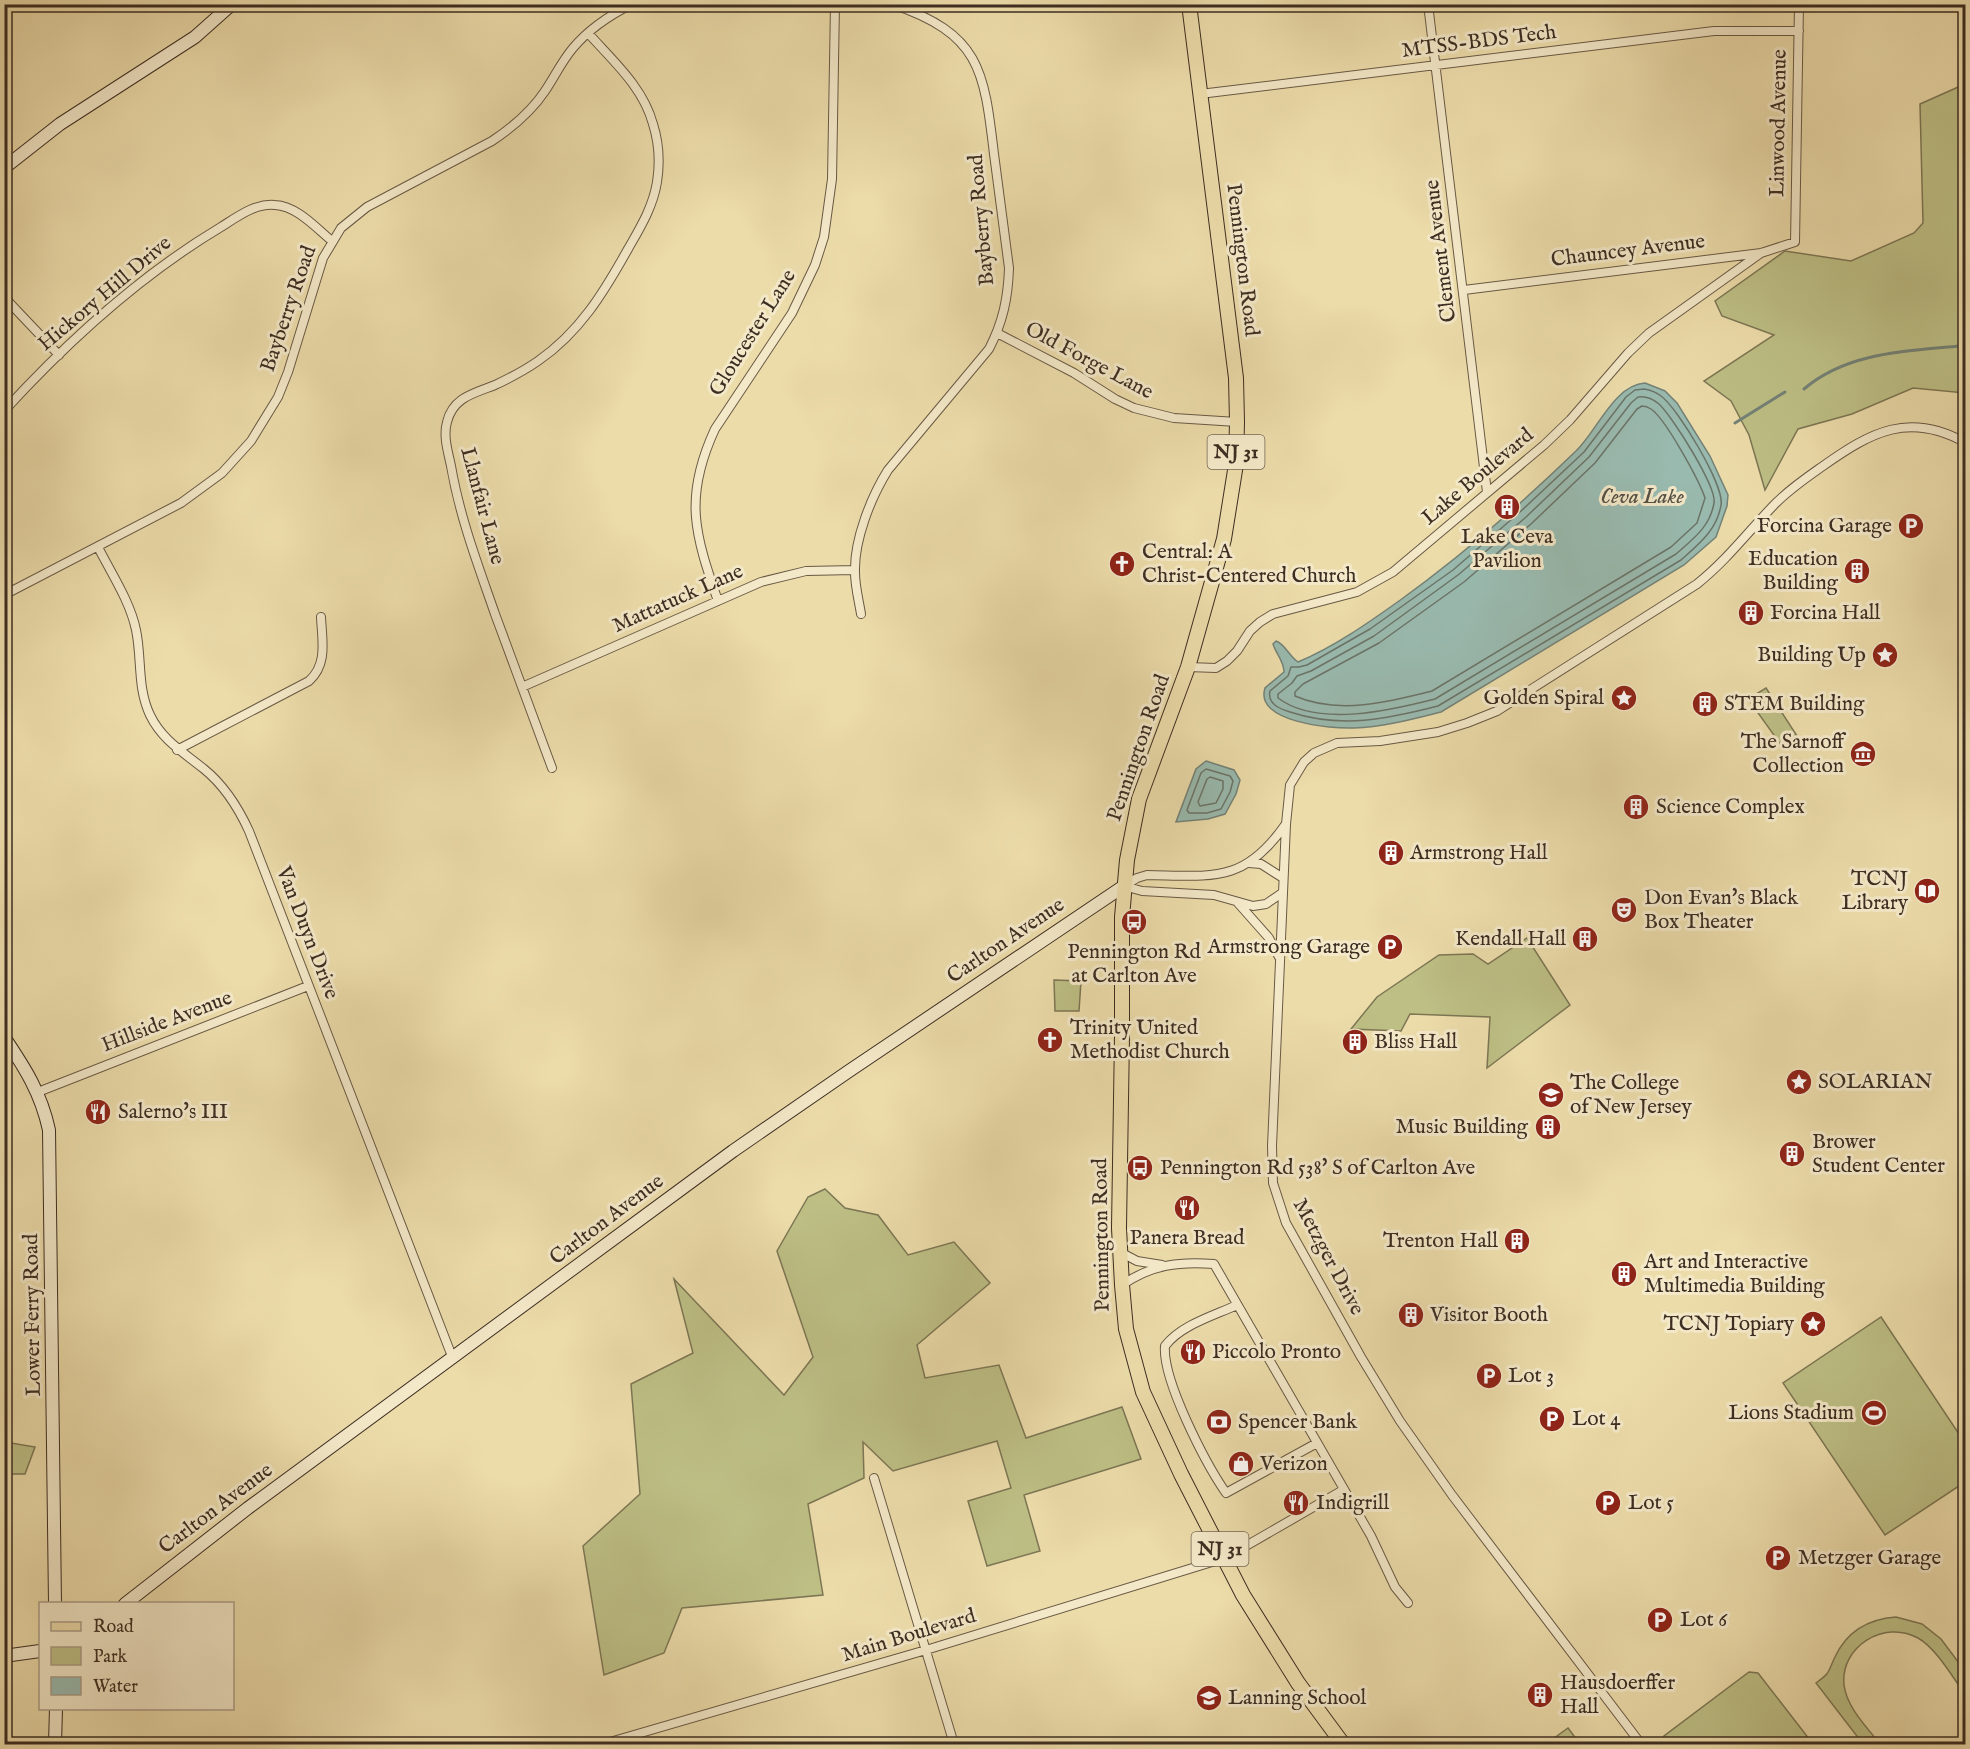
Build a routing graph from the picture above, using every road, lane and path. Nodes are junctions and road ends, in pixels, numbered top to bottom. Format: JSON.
{"nodes":[{"id":1,"x":232,"y":4,"type":"edge"},
{"id":2,"x":633,"y":4,"type":"edge"},
{"id":3,"x":835,"y":4,"type":"edge"},
{"id":4,"x":892,"y":4,"type":"edge"},
{"id":5,"x":1189,"y":4,"type":"edge"},
{"id":6,"x":1428,"y":4,"type":"edge"},
{"id":7,"x":1799,"y":4,"type":"edge"},
{"id":8,"x":1799,"y":31,"type":"junction"},
{"id":9,"x":588,"y":33,"type":"junction"},
{"id":10,"x":1436,"y":65,"type":"junction"},
{"id":11,"x":1200,"y":94,"type":"junction"},
{"id":12,"x":4,"y":168,"type":"edge"},
{"id":13,"x":332,"y":241,"type":"junction"},
{"id":14,"x":1795,"y":242,"type":"joint"},
{"id":15,"x":1761,"y":253,"type":"junction"},
{"id":16,"x":1464,"y":290,"type":"junction"},
{"id":17,"x":4,"y":297,"type":"edge"},
{"id":18,"x":997,"y":333,"type":"junction"},
{"id":19,"x":59,"y":355,"type":"junction"},
{"id":20,"x":4,"y":411,"type":"edge"},
{"id":21,"x":1237,"y":422,"type":"junction"},
{"id":22,"x":1965,"y":443,"type":"edge"},
{"id":23,"x":1487,"y":492,"type":"junction"},
{"id":24,"x":98,"y":547,"type":"junction"},
{"id":25,"x":855,"y":570,"type":"junction"},
{"id":26,"x":4,"y":595,"type":"edge"},
{"id":27,"x":718,"y":601,"type":"junction"},
{"id":28,"x":861,"y":614,"type":"dead end"},
{"id":29,"x":321,"y":617,"type":"dead end"},
{"id":30,"x":1188,"y":668,"type":"junction"},
{"id":31,"x":522,"y":687,"type":"junction"},
{"id":32,"x":177,"y":750,"type":"junction"},
{"id":33,"x":552,"y":768,"type":"dead end"},
{"id":34,"x":1286,"y":824,"type":"junction"},
{"id":35,"x":1248,"y":863,"type":"junction"},
{"id":36,"x":1283,"y":878,"type":"junction"},
{"id":37,"x":1124,"y":886,"type":"junction"},
{"id":38,"x":1282,"y":893,"type":"junction"},
{"id":39,"x":1238,"y":903,"type":"junction"},
{"id":40,"x":1280,"y":958,"type":"junction"},
{"id":41,"x":308,"y":986,"type":"junction"},
{"id":42,"x":4,"y":1037,"type":"edge"},
{"id":43,"x":38,"y":1092,"type":"junction"},
{"id":44,"x":1120,"y":1252,"type":"junction"},
{"id":45,"x":1165,"y":1265,"type":"junction"},
{"id":46,"x":1122,"y":1285,"type":"junction"},
{"id":47,"x":1237,"y":1305,"type":"junction"},
{"id":48,"x":453,"y":1359,"type":"junction"},
{"id":49,"x":1317,"y":1443,"type":"junction"},
{"id":50,"x":874,"y":1478,"type":"dead end"},
{"id":51,"x":1343,"y":1490,"type":"junction"},
{"id":52,"x":1225,"y":1558,"type":"junction"},
{"id":53,"x":56,"y":1602,"type":"edge"},
{"id":54,"x":128,"y":1602,"type":"edge"},
{"id":55,"x":1408,"y":1603,"type":"dead end"},
{"id":56,"x":926,"y":1650,"type":"junction"},
{"id":57,"x":39,"y":1651,"type":"edge"},
{"id":58,"x":4,"y":1656,"type":"edge"},
{"id":59,"x":56,"y":1710,"type":"edge"},
{"id":60,"x":56,"y":1744,"type":"edge"},
{"id":61,"x":603,"y":1744,"type":"edge"},
{"id":62,"x":954,"y":1744,"type":"edge"},
{"id":63,"x":1343,"y":1744,"type":"edge"},
{"id":64,"x":1641,"y":1744,"type":"edge"}],
"edges":[{"from":1,"to":12,"type":"street"},
{"from":2,"to":9,"type":"street","name":"Bayberry Road"},
{"from":3,"to":27,"type":"street","name":"Gloucester Lane"},
{"from":4,"to":18,"type":"street","name":"Bayberry Road"},
{"from":5,"to":11,"type":"main road","name":"Pennington Road","number":"NJ 31"},
{"from":6,"to":10,"type":"street","name":"Clement Avenue"},
{"from":7,"to":8,"type":"street","name":"Linwood Avenue"},
{"from":8,"to":10,"type":"street","name":"MTSS-BDS Tech"},
{"from":8,"to":14,"type":"street","name":"Linwood Avenue"},
{"from":9,"to":13,"type":"street","name":"Bayberry Road"},
{"from":9,"to":31,"type":"street","name":"Llanfair Lane"},
{"from":10,"to":11,"type":"street","name":"MTSS-BDS Tech"},
{"from":10,"to":16,"type":"street","name":"Clement Avenue"},
{"from":11,"to":21,"type":"main road","name":"Pennington Road","number":"NJ 31"},
{"from":13,"to":19,"type":"street","name":"Hickory Hill Drive"},
{"from":13,"to":24,"type":"street","name":"Bayberry Road"},
{"from":14,"to":15,"type":"street","name":"Chauncey Avenue"},
{"from":15,"to":16,"type":"street","name":"Chauncey Avenue"},
{"from":15,"to":23,"type":"street","name":"Lake Boulevard"},
{"from":16,"to":23,"type":"street","name":"Clement Avenue"},
{"from":17,"to":19,"type":"street"},
{"from":18,"to":21,"type":"street","name":"Old Forge Lane"},
{"from":18,"to":25,"type":"street","name":"Bayberry Road"},
{"from":19,"to":20,"type":"street","name":"Hickory Hill Drive"},
{"from":21,"to":30,"type":"main road","name":"Pennington Road","number":"NJ 31"},
{"from":22,"to":34,"type":"street","name":"Metzger Drive"},
{"from":23,"to":30,"type":"street","name":"Lake Boulevard"},
{"from":24,"to":26,"type":"street","name":"Bayberry Road"},
{"from":24,"to":32,"type":"street","name":"Van Duyn Drive"},
{"from":25,"to":27,"type":"street","name":"Mattatuck Lane"},
{"from":25,"to":28,"type":"street","name":"Bayberry Road"},
{"from":27,"to":31,"type":"street","name":"Mattatuck Lane"},
{"from":29,"to":32,"type":"street"},
{"from":30,"to":37,"type":"main road","name":"Pennington Road","number":"NJ 31"},
{"from":31,"to":33,"type":"street","name":"Llanfair Lane"},
{"from":32,"to":41,"type":"street","name":"Van Duyn Drive"},
{"from":34,"to":35,"type":"street"},
{"from":34,"to":36,"type":"street","name":"Metzger Drive"},
{"from":35,"to":36,"type":"street"},
{"from":35,"to":37,"type":"street"},
{"from":36,"to":38,"type":"street","name":"Metzger Drive"},
{"from":37,"to":39,"type":"street"},
{"from":37,"to":44,"type":"main road","name":"Pennington Road","number":"NJ 31"},
{"from":37,"to":48,"type":"street","name":"Carlton Avenue"},
{"from":38,"to":39,"type":"street"},
{"from":38,"to":40,"type":"street","name":"Metzger Drive"},
{"from":39,"to":40,"type":"street"},
{"from":40,"to":64,"type":"street","name":"Metzger Drive"},
{"from":41,"to":43,"type":"street","name":"Hillside Avenue"},
{"from":41,"to":48,"type":"street","name":"Van Duyn Drive"},
{"from":42,"to":43,"type":"street","name":"Lower Ferry Road"},
{"from":43,"to":53,"type":"street","name":"Lower Ferry Road"},
{"from":44,"to":45,"type":"street"},
{"from":44,"to":46,"type":"main road","name":"Pennington Road","number":"NJ 31"},
{"from":45,"to":46,"type":"street"},
{"from":45,"to":47,"type":"street"},
{"from":46,"to":52,"type":"main road","name":"Pennington Road","number":"NJ 31"},
{"from":47,"to":49,"type":"street"},
{"from":47,"to":49,"type":"street"},
{"from":48,"to":54,"type":"street","name":"Carlton Avenue"},
{"from":49,"to":51,"type":"street"},
{"from":50,"to":56,"type":"street"},
{"from":51,"to":52,"type":"street","name":"Main Boulevard"},
{"from":51,"to":55,"type":"street"},
{"from":52,"to":56,"type":"street","name":"Main Boulevard"},
{"from":52,"to":63,"type":"main road","name":"Pennington Road","number":"NJ 31"},
{"from":56,"to":61,"type":"street","name":"Main Boulevard"},
{"from":56,"to":62,"type":"street"},
{"from":57,"to":58,"type":"street"},
{"from":59,"to":60,"type":"street"}]}
